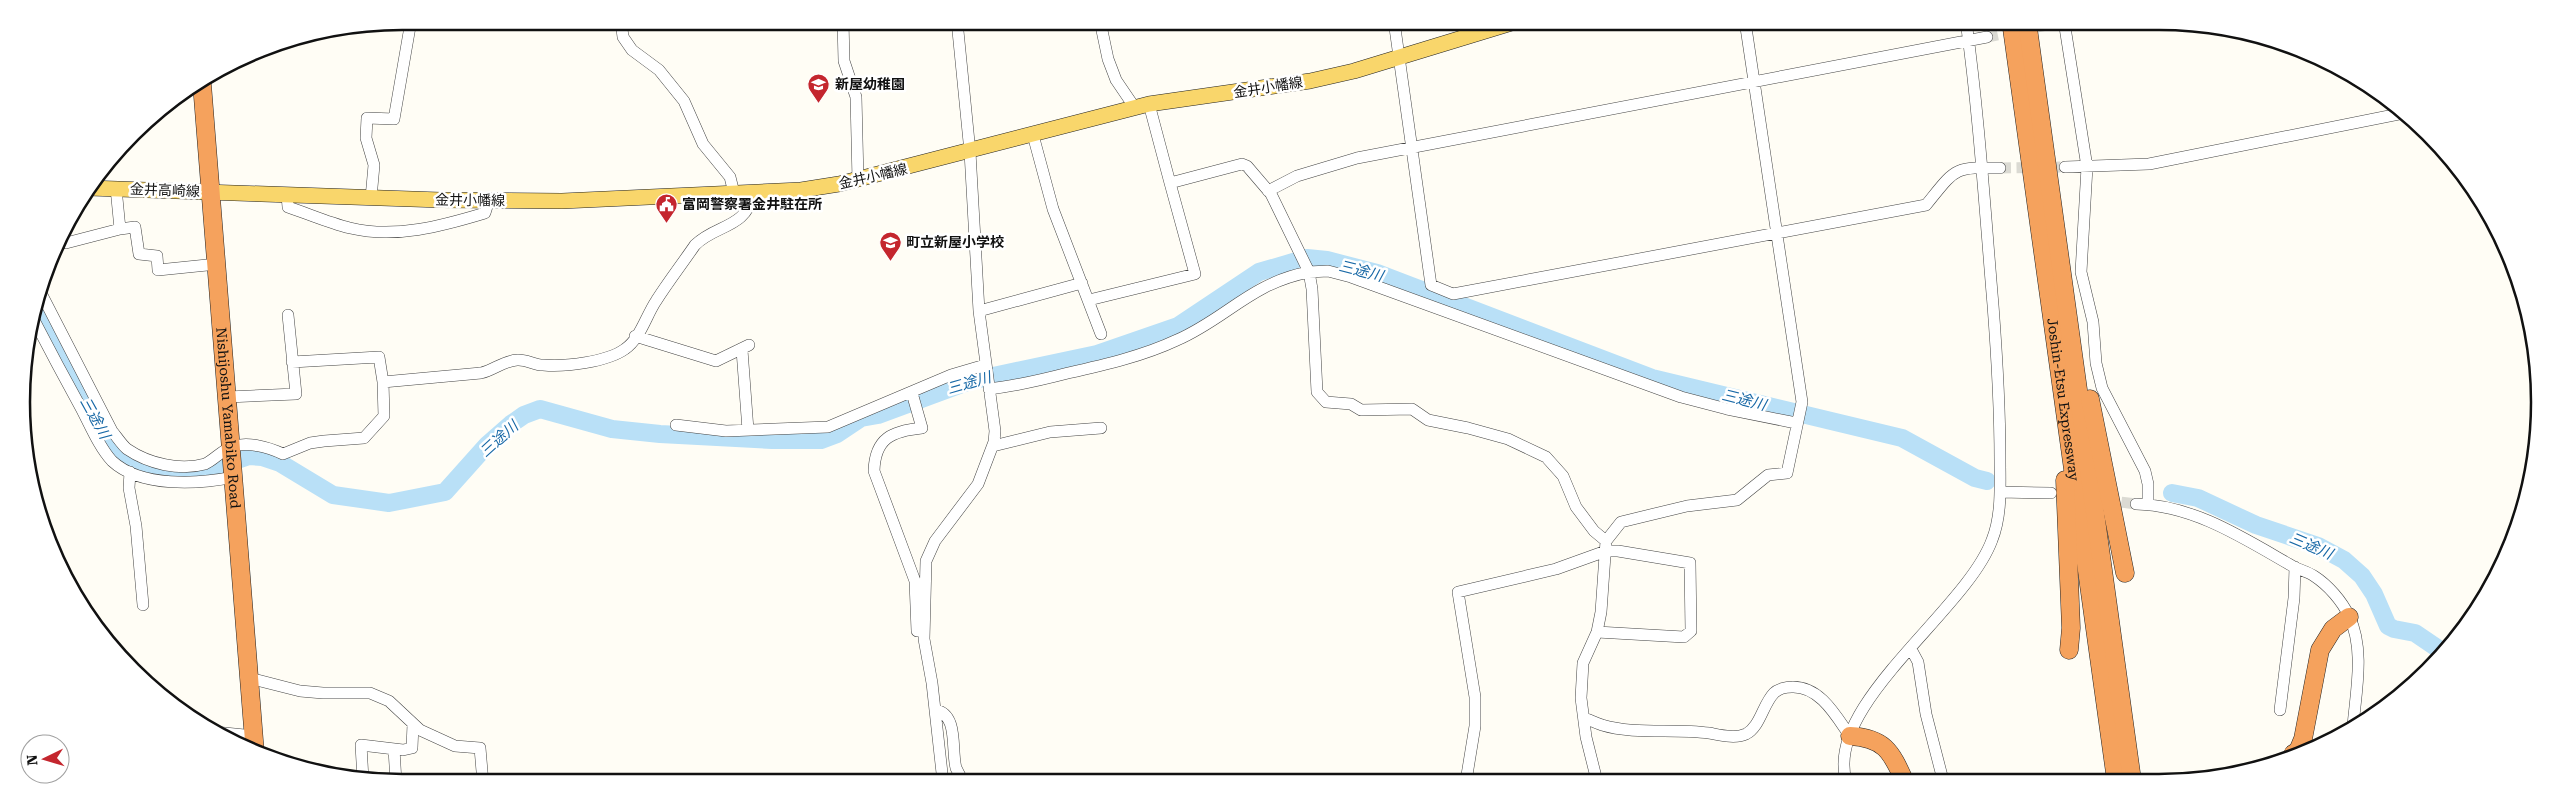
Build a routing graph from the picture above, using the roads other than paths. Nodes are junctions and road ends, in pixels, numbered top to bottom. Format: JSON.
{"nodes":[{"id":1,"x":409,"y":30,"type":"edge"},
{"id":2,"x":622,"y":30,"type":"edge"},
{"id":3,"x":842,"y":30,"type":"edge"},
{"id":4,"x":958,"y":30,"type":"edge"},
{"id":5,"x":1102,"y":30,"type":"edge"},
{"id":6,"x":1395,"y":30,"type":"edge"},
{"id":7,"x":1489,"y":30,"type":"edge"},
{"id":8,"x":1746,"y":30,"type":"edge"},
{"id":9,"x":1967,"y":30,"type":"edge"},
{"id":10,"x":2012,"y":30,"type":"edge"},
{"id":11,"x":2028,"y":30,"type":"edge"},
{"id":12,"x":2065,"y":30,"type":"edge"},
{"id":13,"x":1987,"y":37,"type":"tunnel mouth"},
{"id":14,"x":1969,"y":40,"type":"junction"},
{"id":15,"x":1398,"y":58,"type":"junction"},
{"id":16,"x":1754,"y":82,"type":"junction"},
{"id":17,"x":202,"y":88,"type":"edge"},
{"id":18,"x":1142,"y":106,"type":"junction"},
{"id":19,"x":2395,"y":115,"type":"edge"},
{"id":20,"x":1033,"y":135,"type":"junction"},
{"id":21,"x":1412,"y":146,"type":"junction"},
{"id":22,"x":970,"y":152,"type":"junction"},
{"id":23,"x":2065,"y":167,"type":"tunnel mouth"},
{"id":24,"x":2087,"y":167,"type":"junction"},
{"id":25,"x":1981,"y":168,"type":"junction"},
{"id":26,"x":2000,"y":168,"type":"tunnel mouth"},
{"id":27,"x":858,"y":180,"type":"junction"},
{"id":28,"x":1170,"y":183,"type":"junction"},
{"id":29,"x":98,"y":188,"type":"edge"},
{"id":30,"x":116,"y":188,"type":"junction"},
{"id":31,"x":211,"y":191,"type":"junction"},
{"id":32,"x":1268,"y":191,"type":"junction"},
{"id":33,"x":734,"y":193,"type":"junction"},
{"id":34,"x":753,"y":194,"type":"junction"},
{"id":35,"x":287,"y":195,"type":"junction"},
{"id":36,"x":371,"y":198,"type":"junction"},
{"id":37,"x":489,"y":200,"type":"junction"},
{"id":38,"x":120,"y":229,"type":"junction"},
{"id":39,"x":1776,"y":233,"type":"junction"},
{"id":40,"x":2057,"y":242,"type":"junction"},
{"id":41,"x":66,"y":243,"type":"dead end"},
{"id":42,"x":217,"y":264,"type":"junction"},
{"id":43,"x":2044,"y":264,"type":"junction"},
{"id":44,"x":1309,"y":272,"type":"junction"},
{"id":45,"x":1082,"y":283,"type":"junction"},
{"id":46,"x":45,"y":300,"type":"edge"},
{"id":47,"x":1089,"y":300,"type":"junction"},
{"id":48,"x":979,"y":311,"type":"junction"},
{"id":49,"x":288,"y":315,"type":"dead end"},
{"id":50,"x":38,"y":327,"type":"edge"},
{"id":51,"x":1101,"y":334,"type":"dead end"},
{"id":52,"x":635,"y":336,"type":"junction"},
{"id":53,"x":292,"y":362,"type":"junction"},
{"id":54,"x":985,"y":365,"type":"junction"},
{"id":55,"x":383,"y":382,"type":"junction"},
{"id":56,"x":989,"y":389,"type":"junction"},
{"id":57,"x":912,"y":393,"type":"junction"},
{"id":58,"x":227,"y":397,"type":"junction"},
{"id":59,"x":1796,"y":422,"type":"junction"},
{"id":60,"x":676,"y":425,"type":"dead end"},
{"id":61,"x":1102,"y":428,"type":"dead end"},
{"id":62,"x":748,"y":430,"type":"junction"},
{"id":63,"x":993,"y":446,"type":"junction"},
{"id":64,"x":232,"y":450,"type":"junction"},
{"id":65,"x":130,"y":472,"type":"junction"},
{"id":66,"x":234,"y":474,"type":"junction"},
{"id":67,"x":2000,"y":492,"type":"junction"},
{"id":68,"x":2051,"y":493,"type":"dead end"},
{"id":69,"x":1606,"y":546,"type":"junction"},
{"id":70,"x":2295,"y":567,"type":"junction"},
{"id":71,"x":2125,"y":573,"type":"dead end"},
{"id":72,"x":143,"y":605,"type":"dead end"},
{"id":73,"x":2349,"y":617,"type":"junction"},
{"id":74,"x":1597,"y":632,"type":"junction"},
{"id":75,"x":1911,"y":649,"type":"junction"},
{"id":76,"x":2069,"y":650,"type":"dead end"},
{"id":77,"x":249,"y":678,"type":"junction"},
{"id":78,"x":926,"y":685,"type":"dead end"},
{"id":79,"x":935,"y":710,"type":"junction"},
{"id":80,"x":2280,"y":710,"type":"dead end"},
{"id":81,"x":1584,"y":718,"type":"junction"},
{"id":82,"x":2353,"y":719,"type":"edge"},
{"id":83,"x":412,"y":724,"type":"junction"},
{"id":84,"x":1850,"y":736,"type":"junction"},
{"id":85,"x":2309,"y":742,"type":"edge"},
{"id":86,"x":254,"y":744,"type":"edge"},
{"id":87,"x":2300,"y":746,"type":"edge"},
{"id":88,"x":394,"y":749,"type":"junction"},
{"id":89,"x":363,"y":772,"type":"edge"},
{"id":90,"x":395,"y":774,"type":"edge"},
{"id":91,"x":482,"y":774,"type":"edge"},
{"id":92,"x":942,"y":774,"type":"edge"},
{"id":93,"x":959,"y":774,"type":"edge"},
{"id":94,"x":1467,"y":774,"type":"edge"},
{"id":95,"x":1595,"y":774,"type":"edge"},
{"id":96,"x":1845,"y":774,"type":"edge"},
{"id":97,"x":1894,"y":774,"type":"edge"},
{"id":98,"x":1901,"y":774,"type":"edge"},
{"id":99,"x":1941,"y":774,"type":"edge"},
{"id":100,"x":2115,"y":774,"type":"edge"},
{"id":101,"x":2131,"y":774,"type":"edge"}],
"edges":[{"from":1,"to":36,"type":"street"},
{"from":2,"to":33,"type":"street"},
{"from":3,"to":27,"type":"street"},
{"from":4,"to":22,"type":"street"},
{"from":5,"to":18,"type":"street"},
{"from":6,"to":15,"type":"street"},
{"from":7,"to":15,"type":"main road","name":"金井小幡線"},
{"from":8,"to":16,"type":"street"},
{"from":9,"to":14,"type":"street"},
{"from":10,"to":43,"type":"highway","name":"Joshin-Etsu Expressway"},
{"from":11,"to":40,"type":"highway","name":"Joshin-Etsu Expressway"},
{"from":12,"to":24,"type":"street"},
{"from":13,"to":14,"type":"street"},
{"from":14,"to":16,"type":"street"},
{"from":14,"to":25,"type":"street"},
{"from":15,"to":18,"type":"main road","name":"金井小幡線"},
{"from":15,"to":21,"type":"street"},
{"from":16,"to":21,"type":"street"},
{"from":16,"to":39,"type":"street"},
{"from":17,"to":31,"type":"highway","name":"Nishijoshu Yamabiko Road"},
{"from":18,"to":20,"type":"main road","name":"金井小幡線"},
{"from":18,"to":28,"type":"street"},
{"from":19,"to":24,"type":"street"},
{"from":20,"to":22,"type":"main road","name":"金井小幡線"},
{"from":20,"to":45,"type":"street"},
{"from":21,"to":32,"type":"street"},
{"from":21,"to":39,"type":"street"},
{"from":22,"to":27,"type":"main road","name":"金井小幡線"},
{"from":22,"to":48,"type":"street"},
{"from":23,"to":24,"type":"street"},
{"from":24,"to":70,"type":"street"},
{"from":25,"to":26,"type":"street"},
{"from":25,"to":39,"type":"street"},
{"from":25,"to":67,"type":"street"},
{"from":27,"to":34,"type":"main road","name":"金井小幡線"},
{"from":28,"to":32,"type":"street"},
{"from":28,"to":47,"type":"street"},
{"from":29,"to":30,"type":"main road","name":"金井高崎線"},
{"from":30,"to":31,"type":"main road","name":"金井高崎線"},
{"from":30,"to":38,"type":"street"},
{"from":31,"to":35,"type":"main road","name":"金井小幡線"},
{"from":31,"to":42,"type":"highway","name":"Nishijoshu Yamabiko Road"},
{"from":32,"to":44,"type":"street"},
{"from":33,"to":34,"type":"main road","name":"金井小幡線"},
{"from":33,"to":37,"type":"main road","name":"金井小幡線"},
{"from":34,"to":52,"type":"street"},
{"from":35,"to":36,"type":"main road","name":"金井小幡線"},
{"from":35,"to":37,"type":"street"},
{"from":36,"to":37,"type":"main road","name":"金井小幡線"},
{"from":38,"to":41,"type":"street"},
{"from":38,"to":42,"type":"street"},
{"from":39,"to":59,"type":"street"},
{"from":40,"to":71,"type":"highway"},
{"from":40,"to":101,"type":"highway","name":"Joshin-Etsu Expressway"},
{"from":42,"to":58,"type":"highway","name":"Nishijoshu Yamabiko Road"},
{"from":43,"to":76,"type":"highway"},
{"from":43,"to":100,"type":"highway","name":"Joshin-Etsu Expressway"},
{"from":44,"to":56,"type":"street"},
{"from":44,"to":59,"type":"street"},
{"from":44,"to":69,"type":"street"},
{"from":45,"to":47,"type":"street"},
{"from":45,"to":48,"type":"street"},
{"from":46,"to":64,"type":"street"},
{"from":47,"to":51,"type":"street"},
{"from":48,"to":54,"type":"street"},
{"from":49,"to":53,"type":"street"},
{"from":50,"to":65,"type":"street"},
{"from":52,"to":55,"type":"street"},
{"from":52,"to":62,"type":"street"},
{"from":53,"to":55,"type":"street"},
{"from":53,"to":58,"type":"street"},
{"from":54,"to":56,"type":"street"},
{"from":54,"to":57,"type":"street"},
{"from":55,"to":64,"type":"street"},
{"from":56,"to":63,"type":"street"},
{"from":57,"to":62,"type":"street"},
{"from":57,"to":78,"type":"street"},
{"from":58,"to":64,"type":"highway","name":"Nishijoshu Yamabiko Road"},
{"from":59,"to":69,"type":"street"},
{"from":60,"to":62,"type":"street"},
{"from":61,"to":63,"type":"street"},
{"from":63,"to":79,"type":"street"},
{"from":64,"to":66,"type":"highway","name":"Nishijoshu Yamabiko Road"},
{"from":65,"to":66,"type":"street"},
{"from":65,"to":72,"type":"street"},
{"from":66,"to":77,"type":"highway","name":"Nishijoshu Yamabiko Road"},
{"from":67,"to":68,"type":"street"},
{"from":67,"to":75,"type":"street"},
{"from":69,"to":74,"type":"street"},
{"from":69,"to":74,"type":"street"},
{"from":69,"to":94,"type":"street"},
{"from":70,"to":73,"type":"street"},
{"from":70,"to":80,"type":"street"},
{"from":73,"to":82,"type":"street"},
{"from":73,"to":85,"type":"highway"},
{"from":73,"to":87,"type":"highway"},
{"from":74,"to":81,"type":"street"},
{"from":75,"to":84,"type":"street"},
{"from":75,"to":99,"type":"street"},
{"from":77,"to":83,"type":"street"},
{"from":77,"to":86,"type":"highway","name":"Nishijoshu Yamabiko Road"},
{"from":79,"to":92,"type":"street"},
{"from":79,"to":93,"type":"street"},
{"from":81,"to":84,"type":"street"},
{"from":81,"to":95,"type":"street"},
{"from":83,"to":88,"type":"street"},
{"from":83,"to":91,"type":"street"},
{"from":84,"to":96,"type":"street"},
{"from":84,"to":97,"type":"highway"},
{"from":84,"to":98,"type":"highway"},
{"from":88,"to":89,"type":"street"},
{"from":88,"to":90,"type":"street"}]}
